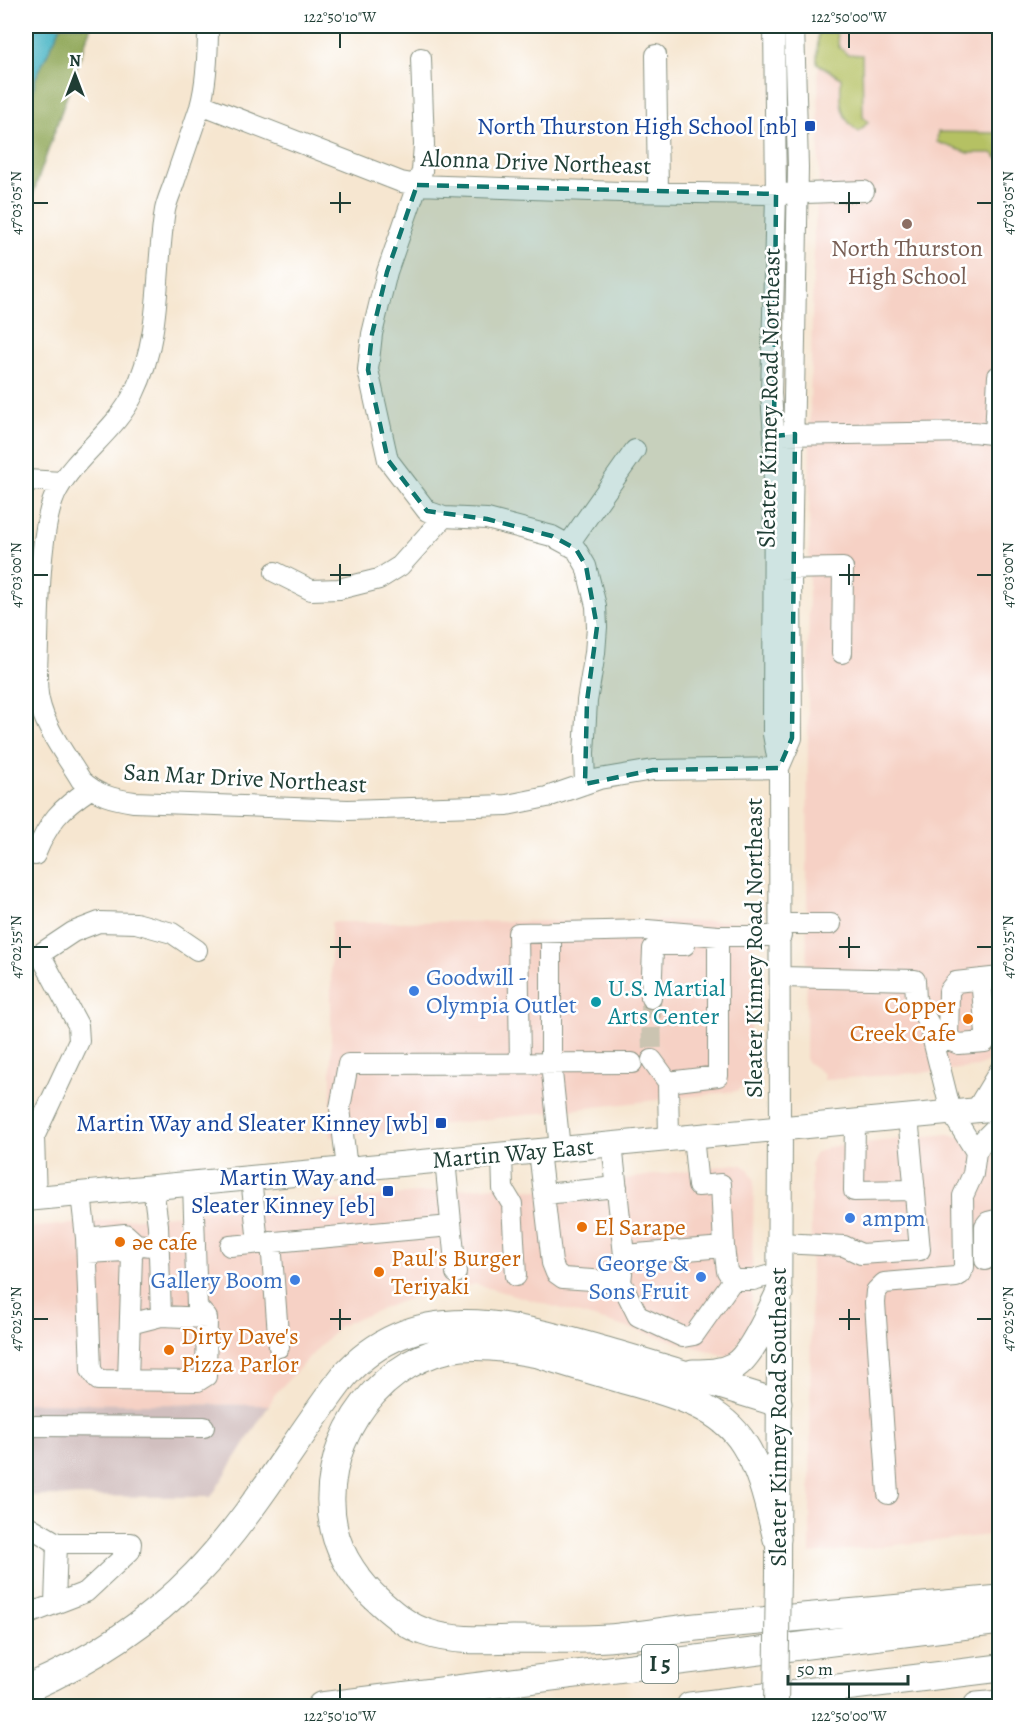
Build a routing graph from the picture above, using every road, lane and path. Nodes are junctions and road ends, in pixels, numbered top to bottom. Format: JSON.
{"nodes":[{"id":1,"x":208,"y":26,"type":"edge"},
{"id":2,"x":774,"y":26,"type":"edge"},
{"id":3,"x":794,"y":26,"type":"edge"},
{"id":4,"x":656,"y":55,"type":"dead end"},
{"id":5,"x":421,"y":58,"type":"dead end"},
{"id":6,"x":201,"y":104,"type":"junction"},
{"id":7,"x":417,"y":185,"type":"junction"},
{"id":8,"x":864,"y":191,"type":"dead end"},
{"id":9,"x":658,"y":192,"type":"junction"},
{"id":10,"x":797,"y":193,"type":"junction"},
{"id":11,"x":776,"y":194,"type":"junction"},
{"id":12,"x":998,"y":376,"type":"dead end"},
{"id":13,"x":795,"y":435,"type":"junction"},
{"id":14,"x":997,"y":435,"type":"edge"},
{"id":15,"x":774,"y":436,"type":"junction"},
{"id":16,"x":634,"y":450,"type":"dead end"},
{"id":17,"x":26,"y":480,"type":"edge"},
{"id":18,"x":62,"y":482,"type":"junction"},
{"id":19,"x":444,"y":517,"type":"junction"},
{"id":20,"x":568,"y":545,"type":"junction"},
{"id":21,"x":782,"y":569,"type":"junction"},
{"id":22,"x":275,"y":573,"type":"dead end"},
{"id":23,"x":842,"y":653,"type":"dead end"},
{"id":24,"x":779,"y":768,"type":"junction"},
{"id":25,"x":585,"y":784,"type":"junction"},
{"id":26,"x":90,"y":789,"type":"junction"},
{"id":27,"x":35,"y":855,"type":"dead end"},
{"id":28,"x":831,"y":924,"type":"dead end"},
{"id":29,"x":781,"y":930,"type":"junction"},
{"id":30,"x":550,"y":932,"type":"junction"},
{"id":31,"x":717,"y":940,"type":"junction"},
{"id":32,"x":197,"y":950,"type":"dead end"},
{"id":33,"x":781,"y":977,"type":"junction"},
{"id":34,"x":990,"y":978,"type":"edge"},
{"id":35,"x":651,"y":998,"type":"tunnel mouth"},
{"id":36,"x":941,"y":1042,"type":"junction"},
{"id":37,"x":652,"y":1060,"type":"tunnel mouth"},
{"id":38,"x":520,"y":1063,"type":"junction"},
{"id":39,"x":551,"y":1063,"type":"junction"},
{"id":40,"x":632,"y":1063,"type":"dead end"},
{"id":41,"x":999,"y":1070,"type":"edge"},
{"id":42,"x":668,"y":1082,"type":"junction"},
{"id":43,"x":988,"y":1109,"type":"edge"},
{"id":44,"x":951,"y":1112,"type":"junction"},
{"id":45,"x":908,"y":1116,"type":"junction"},
{"id":46,"x":855,"y":1121,"type":"junction"},
{"id":47,"x":999,"y":1123,"type":"edge"},
{"id":48,"x":780,"y":1128,"type":"junction"},
{"id":49,"x":681,"y":1138,"type":"junction"},
{"id":50,"x":612,"y":1144,"type":"junction"},
{"id":51,"x":549,"y":1150,"type":"junction"},
{"id":52,"x":976,"y":1152,"type":"junction"},
{"id":53,"x":502,"y":1154,"type":"junction"},
{"id":54,"x":445,"y":1160,"type":"junction"},
{"id":55,"x":347,"y":1169,"type":"junction"},
{"id":56,"x":251,"y":1178,"type":"junction"},
{"id":57,"x":193,"y":1184,"type":"junction"},
{"id":58,"x":153,"y":1187,"type":"junction"},
{"id":59,"x":617,"y":1187,"type":"junction"},
{"id":60,"x":915,"y":1190,"type":"junction"},
{"id":61,"x":81,"y":1194,"type":"junction"},
{"id":62,"x":544,"y":1194,"type":"junction"},
{"id":63,"x":31,"y":1198,"type":"edge"},
{"id":64,"x":999,"y":1219,"type":"edge"},
{"id":65,"x":452,"y":1226,"type":"junction"},
{"id":66,"x":265,"y":1243,"type":"junction"},
{"id":67,"x":779,"y":1243,"type":"junction"},
{"id":68,"x":136,"y":1244,"type":"junction"},
{"id":69,"x":87,"y":1246,"type":"junction"},
{"id":70,"x":230,"y":1246,"type":"dead end"},
{"id":71,"x":159,"y":1247,"type":"junction"},
{"id":72,"x":724,"y":1247,"type":"junction"},
{"id":73,"x":624,"y":1255,"type":"junction"},
{"id":74,"x":986,"y":1260,"type":"dead end"},
{"id":75,"x":456,"y":1273,"type":"dead end"},
{"id":76,"x":516,"y":1276,"type":"dead end"},
{"id":77,"x":734,"y":1280,"type":"junction"},
{"id":78,"x":621,"y":1282,"type":"junction"},
{"id":79,"x":778,"y":1284,"type":"junction"},
{"id":80,"x":161,"y":1316,"type":"junction"},
{"id":81,"x":207,"y":1318,"type":"junction"},
{"id":82,"x":130,"y":1324,"type":"junction"},
{"id":83,"x":279,"y":1347,"type":"dead end"},
{"id":84,"x":682,"y":1373,"type":"junction"},
{"id":85,"x":128,"y":1380,"type":"junction"},
{"id":86,"x":778,"y":1403,"type":"junction"},
{"id":87,"x":26,"y":1426,"type":"edge"},
{"id":88,"x":204,"y":1427,"type":"dead end"},
{"id":89,"x":888,"y":1494,"type":"dead end"},
{"id":90,"x":26,"y":1526,"type":"edge"},
{"id":91,"x":777,"y":1539,"type":"junction"},
{"id":92,"x":57,"y":1543,"type":"junction"},
{"id":93,"x":999,"y":1599,"type":"edge"},
{"id":94,"x":37,"y":1609,"type":"edge"},
{"id":95,"x":999,"y":1621,"type":"edge"},
{"id":96,"x":999,"y":1668,"type":"edge"},
{"id":97,"x":26,"y":1689,"type":"edge"},
{"id":98,"x":999,"y":1704,"type":"edge"},
{"id":99,"x":321,"y":1707,"type":"edge"},
{"id":100,"x":690,"y":1707,"type":"edge"},
{"id":101,"x":776,"y":1707,"type":"edge"},
{"id":102,"x":977,"y":1707,"type":"edge"}],
"edges":[{"from":1,"to":6,"type":"street","name":"San Mar Drive Northeast"},
{"from":2,"to":11,"type":"street","name":"Sleater Kinney Road Northeast"},
{"from":3,"to":10,"type":"street","name":"Sleater Kinney Road Northeast"},
{"from":4,"to":9,"type":"street"},
{"from":5,"to":7,"type":"street"},
{"from":6,"to":7,"type":"street","name":"Alonna Drive Northeast"},
{"from":6,"to":18,"type":"street","name":"San Mar Drive Northeast"},
{"from":7,"to":9,"type":"street","name":"Alonna Drive Northeast"},
{"from":7,"to":19,"type":"street"},
{"from":8,"to":10,"type":"street","name":"Alonna Drive Northeast"},
{"from":9,"to":11,"type":"street","name":"Alonna Drive Northeast"},
{"from":10,"to":11,"type":"street","name":"Alonna Drive Northeast"},
{"from":10,"to":13,"type":"street","name":"Sleater Kinney Road Northeast"},
{"from":11,"to":15,"type":"street","name":"Sleater Kinney Road Northeast"},
{"from":12,"to":14,"type":"street"},
{"from":13,"to":14,"type":"street"},
{"from":13,"to":15,"type":"street"},
{"from":13,"to":21,"type":"street","name":"Sleater Kinney Road Northeast"},
{"from":15,"to":21,"type":"street","name":"Sleater Kinney Road Northeast"},
{"from":16,"to":20,"type":"street"},
{"from":17,"to":18,"type":"street"},
{"from":18,"to":26,"type":"street","name":"San Mar Drive Northeast"},
{"from":19,"to":20,"type":"street"},
{"from":19,"to":22,"type":"street"},
{"from":20,"to":25,"type":"street"},
{"from":21,"to":23,"type":"street"},
{"from":21,"to":24,"type":"street","name":"Sleater Kinney Road Northeast"},
{"from":24,"to":25,"type":"street","name":"San Mar Drive Northeast"},
{"from":24,"to":29,"type":"street","name":"Sleater Kinney Road Northeast"},
{"from":25,"to":26,"type":"street","name":"San Mar Drive Northeast"},
{"from":26,"to":27,"type":"street"},
{"from":28,"to":29,"type":"street"},
{"from":29,"to":31,"type":"street"},
{"from":29,"to":33,"type":"street","name":"Sleater Kinney Road Northeast"},
{"from":30,"to":31,"type":"street"},
{"from":30,"to":38,"type":"street"},
{"from":30,"to":39,"type":"street"},
{"from":31,"to":35,"type":"street"},
{"from":31,"to":42,"type":"street"},
{"from":32,"to":63,"type":"street"},
{"from":33,"to":36,"type":"street"},
{"from":33,"to":48,"type":"street","name":"Sleater Kinney Road Northeast"},
{"from":34,"to":36,"type":"street"},
{"from":34,"to":36,"type":"street"},
{"from":36,"to":44,"type":"street"},
{"from":37,"to":42,"type":"street"},
{"from":38,"to":39,"type":"street"},
{"from":38,"to":55,"type":"street"},
{"from":39,"to":40,"type":"street"},
{"from":39,"to":51,"type":"street"},
{"from":41,"to":43,"type":"street"},
{"from":42,"to":49,"type":"street"},
{"from":43,"to":44,"type":"main road","name":"Martin Way East"},
{"from":44,"to":45,"type":"main road","name":"Martin Way East"},
{"from":44,"to":52,"type":"street"},
{"from":45,"to":46,"type":"main road","name":"Martin Way East"},
{"from":45,"to":60,"type":"street"},
{"from":46,"to":48,"type":"main road","name":"Martin Way East"},
{"from":46,"to":60,"type":"street"},
{"from":47,"to":52,"type":"street"},
{"from":48,"to":49,"type":"main road","name":"Martin Way East"},
{"from":48,"to":67,"type":"main road","name":"Sleater Kinney Road Southeast"},
{"from":49,"to":50,"type":"main road","name":"Martin Way East"},
{"from":49,"to":72,"type":"street"},
{"from":50,"to":51,"type":"main road","name":"Martin Way East"},
{"from":50,"to":59,"type":"street"},
{"from":51,"to":53,"type":"main road","name":"Martin Way East"},
{"from":51,"to":62,"type":"street"},
{"from":52,"to":89,"type":"street"},
{"from":53,"to":54,"type":"main road","name":"Martin Way East"},
{"from":53,"to":76,"type":"street"},
{"from":54,"to":55,"type":"main road","name":"Martin Way East"},
{"from":54,"to":65,"type":"street"},
{"from":55,"to":56,"type":"main road","name":"Martin Way East"},
{"from":56,"to":57,"type":"main road","name":"Martin Way East"},
{"from":56,"to":66,"type":"street"},
{"from":57,"to":58,"type":"main road","name":"Martin Way East"},
{"from":57,"to":81,"type":"street"},
{"from":58,"to":61,"type":"main road","name":"Martin Way East"},
{"from":58,"to":71,"type":"street"},
{"from":59,"to":62,"type":"street"},
{"from":59,"to":73,"type":"street"},
{"from":60,"to":67,"type":"street"},
{"from":61,"to":63,"type":"main road","name":"Martin Way East"},
{"from":61,"to":69,"type":"street"},
{"from":62,"to":78,"type":"street"},
{"from":64,"to":74,"type":"street"},
{"from":65,"to":66,"type":"street"},
{"from":65,"to":75,"type":"street"},
{"from":66,"to":70,"type":"street"},
{"from":66,"to":83,"type":"street"},
{"from":67,"to":79,"type":"main road","name":"Sleater Kinney Road Southeast"},
{"from":68,"to":69,"type":"street"},
{"from":68,"to":71,"type":"street"},
{"from":68,"to":82,"type":"street"},
{"from":69,"to":85,"type":"street"},
{"from":71,"to":80,"type":"street"},
{"from":72,"to":73,"type":"street"},
{"from":72,"to":77,"type":"street"},
{"from":73,"to":78,"type":"street"},
{"from":77,"to":78,"type":"street"},
{"from":77,"to":79,"type":"street"},
{"from":79,"to":84,"type":"highway"},
{"from":79,"to":86,"type":"main road","name":"Sleater Kinney Road Southeast"},
{"from":80,"to":81,"type":"street"},
{"from":80,"to":82,"type":"street"},
{"from":81,"to":85,"type":"street"},
{"from":82,"to":85,"type":"street"},
{"from":84,"to":86,"type":"highway"},
{"from":84,"to":97,"type":"highway"},
{"from":86,"to":91,"type":"main road","name":"Sleater Kinney Road Southeast"},
{"from":87,"to":88,"type":"street"},
{"from":90,"to":92,"type":"street"},
{"from":91,"to":93,"type":"highway"},
{"from":91,"to":101,"type":"main road","name":"Sleater Kinney Road Southeast","bridge":true},
{"from":92,"to":94,"type":"street"},
{"from":92,"to":94,"type":"street"},
{"from":95,"to":99,"type":"highway","number":"I 5"},
{"from":96,"to":100,"type":"highway","number":"I 5"},
{"from":98,"to":102,"type":"highway"}]}
